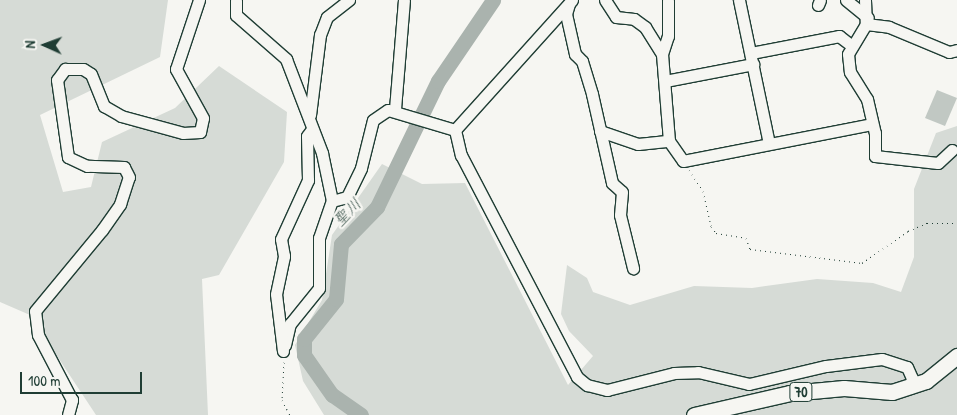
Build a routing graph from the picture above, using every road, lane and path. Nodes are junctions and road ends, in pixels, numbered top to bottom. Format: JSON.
{"nodes":[{"id":1,"x":199,"y":0,"type":"edge"},
{"id":2,"x":236,"y":0,"type":"edge"},
{"id":3,"x":349,"y":0,"type":"edge"},
{"id":4,"x":404,"y":0,"type":"edge"},
{"id":5,"x":605,"y":0,"type":"edge"},
{"id":6,"x":668,"y":0,"type":"edge"},
{"id":7,"x":739,"y":0,"type":"edge"},
{"id":8,"x":846,"y":0,"type":"edge"},
{"id":9,"x":865,"y":0,"type":"edge"},
{"id":10,"x":570,"y":2,"type":"edge"},
{"id":11,"x":867,"y":21,"type":"junction"},
{"id":12,"x":851,"y":45,"type":"junction"},
{"id":13,"x":957,"y":50,"type":"edge"},
{"id":14,"x":662,"y":54,"type":"junction"},
{"id":15,"x":752,"y":58,"type":"junction"},
{"id":16,"x":665,"y":80,"type":"junction"},
{"id":17,"x":395,"y":109,"type":"junction"},
{"id":18,"x":871,"y":124,"type":"junction"},
{"id":19,"x":310,"y":125,"type":"junction"},
{"id":20,"x":455,"y":130,"type":"junction"},
{"id":21,"x":600,"y":130,"type":"junction"},
{"id":22,"x":670,"y":141,"type":"junction"},
{"id":23,"x":768,"y":143,"type":"junction"},
{"id":24,"x":952,"y":150,"type":"dead end"},
{"id":25,"x":683,"y":161,"type":"junction"},
{"id":26,"x":332,"y":201,"type":"junction"},
{"id":27,"x":957,"y":223,"type":"edge"},
{"id":28,"x":633,"y":268,"type":"dead end"},
{"id":29,"x":283,"y":351,"type":"junction"},
{"id":30,"x":957,"y":356,"type":"edge"},
{"id":31,"x":910,"y":388,"type":"junction"},
{"id":32,"x":68,"y":415,"type":"edge"},
{"id":33,"x":290,"y":415,"type":"edge"},
{"id":34,"x":694,"y":415,"type":"edge"}],
"edges":[{"from":1,"to":32,"type":"street"},
{"from":2,"to":19,"type":"street"},
{"from":3,"to":19,"type":"street"},
{"from":4,"to":17,"type":"street"},
{"from":5,"to":14,"type":"street"},
{"from":6,"to":14,"type":"street"},
{"from":7,"to":15,"type":"street"},
{"from":8,"to":11,"type":"street"},
{"from":9,"to":11,"type":"street"},
{"from":10,"to":20,"type":"street"},
{"from":10,"to":21,"type":"street"},
{"from":11,"to":12,"type":"street"},
{"from":11,"to":13,"type":"street"},
{"from":12,"to":15,"type":"street"},
{"from":12,"to":18,"type":"street"},
{"from":14,"to":16,"type":"street"},
{"from":15,"to":16,"type":"street"},
{"from":15,"to":23,"type":"street"},
{"from":16,"to":22,"type":"street"},
{"from":17,"to":20,"type":"street"},
{"from":17,"to":26,"type":"street"},
{"from":18,"to":23,"type":"street"},
{"from":18,"to":24,"type":"street"},
{"from":19,"to":26,"type":"street"},
{"from":19,"to":29,"type":"street"},
{"from":20,"to":31,"type":"street"},
{"from":21,"to":22,"type":"street"},
{"from":21,"to":28,"type":"street"},
{"from":22,"to":25,"type":"street"},
{"from":23,"to":25,"type":"street"},
{"from":25,"to":27,"type":"path"},
{"from":26,"to":29,"type":"street"},
{"from":29,"to":33,"type":"path"},
{"from":30,"to":31,"type":"main road"},
{"from":31,"to":34,"type":"main road","number":"70"}]}
